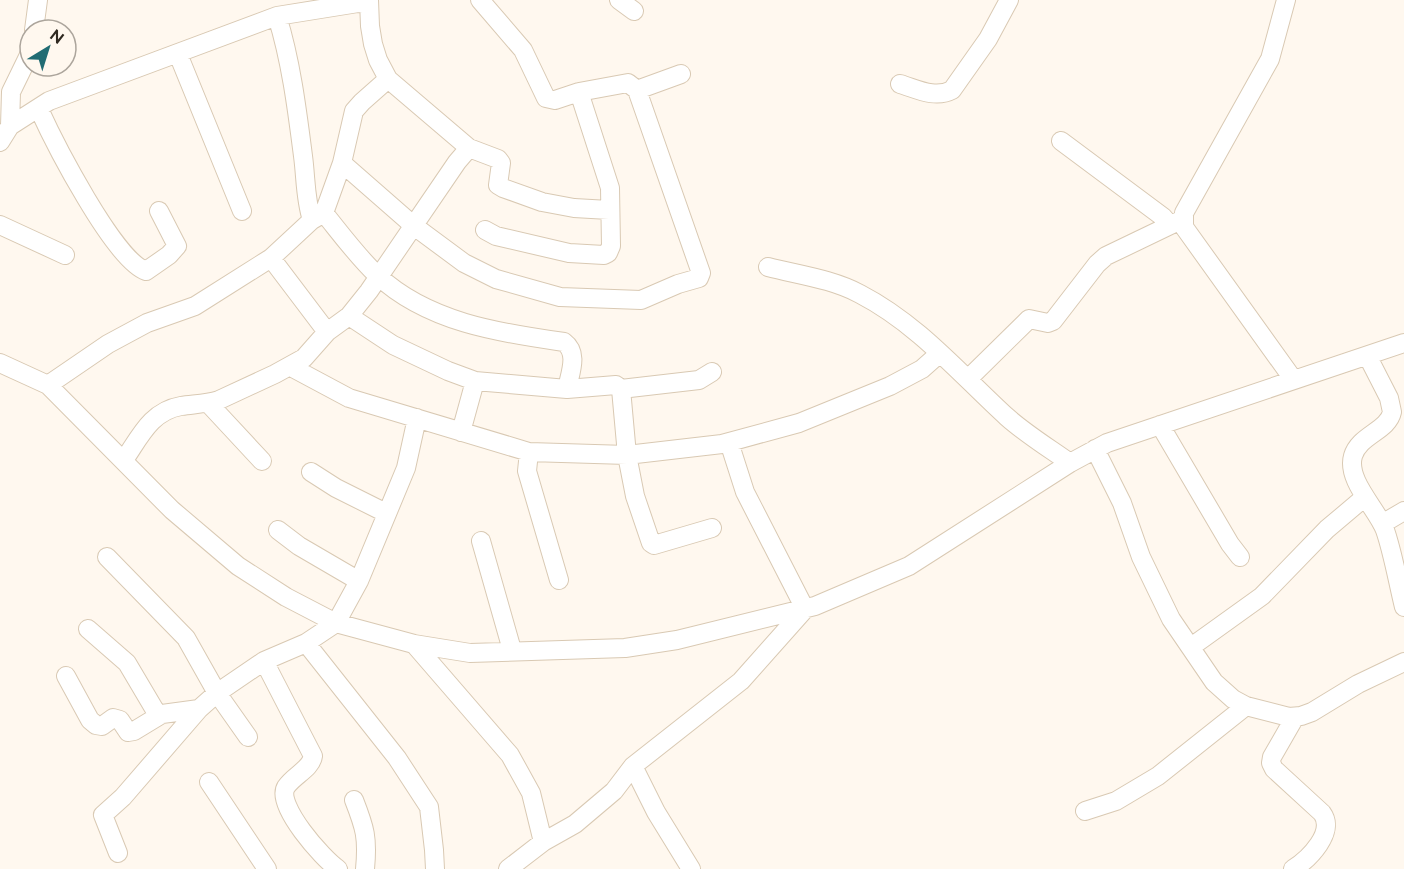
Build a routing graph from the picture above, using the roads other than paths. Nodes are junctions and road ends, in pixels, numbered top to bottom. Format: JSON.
{"nodes":[{"id":1,"x":38,"y":0,"type":"edge"},
{"id":2,"x":480,"y":0,"type":"edge"},
{"id":3,"x":619,"y":0,"type":"edge"},
{"id":4,"x":1009,"y":0,"type":"edge"},
{"id":5,"x":1286,"y":0,"type":"edge"},
{"id":6,"x":369,"y":2,"type":"edge"},
{"id":7,"x":634,"y":10,"type":"dead end"},
{"id":8,"x":277,"y":16,"type":"junction"},
{"id":9,"x":36,"y":18,"type":"edge"},
{"id":10,"x":178,"y":54,"type":"junction"},
{"id":11,"x":681,"y":74,"type":"dead end"},
{"id":12,"x":18,"y":78,"type":"edge"},
{"id":13,"x":388,"y":79,"type":"junction"},
{"id":14,"x":900,"y":84,"type":"dead end"},
{"id":15,"x":637,"y":90,"type":"junction"},
{"id":16,"x":579,"y":92,"type":"junction"},
{"id":17,"x":39,"y":109,"type":"junction"},
{"id":18,"x":10,"y":126,"type":"junction"},
{"id":19,"x":1061,"y":141,"type":"dead end"},
{"id":20,"x":0,"y":142,"type":"edge"},
{"id":21,"x":469,"y":148,"type":"junction"},
{"id":22,"x":342,"y":163,"type":"junction"},
{"id":23,"x":609,"y":210,"type":"junction"},
{"id":24,"x":159,"y":211,"type":"dead end"},
{"id":25,"x":242,"y":211,"type":"dead end"},
{"id":26,"x":318,"y":217,"type":"junction"},
{"id":27,"x":1176,"y":222,"type":"junction"},
{"id":28,"x":0,"y":225,"type":"edge"},
{"id":29,"x":414,"y":226,"type":"junction"},
{"id":30,"x":486,"y":230,"type":"dead end"},
{"id":31,"x":65,"y":255,"type":"dead end"},
{"id":32,"x":271,"y":258,"type":"junction"},
{"id":33,"x":768,"y":267,"type":"dead end"},
{"id":34,"x":379,"y":277,"type":"junction"},
{"id":35,"x":349,"y":316,"type":"junction"},
{"id":36,"x":327,"y":332,"type":"junction"},
{"id":37,"x":1404,"y":343,"type":"edge"},
{"id":38,"x":940,"y":353,"type":"junction"},
{"id":39,"x":1368,"y":357,"type":"junction"},
{"id":40,"x":0,"y":363,"type":"edge"},
{"id":41,"x":291,"y":367,"type":"junction"},
{"id":42,"x":712,"y":372,"type":"dead end"},
{"id":43,"x":968,"y":379,"type":"junction"},
{"id":44,"x":1293,"y":379,"type":"junction"},
{"id":45,"x":475,"y":381,"type":"junction"},
{"id":46,"x":48,"y":385,"type":"junction"},
{"id":47,"x":621,"y":388,"type":"junction"},
{"id":48,"x":567,"y":389,"type":"junction"},
{"id":49,"x":209,"y":404,"type":"junction"},
{"id":50,"x":417,"y":418,"type":"junction"},
{"id":51,"x":1160,"y":425,"type":"junction"},
{"id":52,"x":461,"y":432,"type":"junction"},
{"id":53,"x":729,"y":442,"type":"junction"},
{"id":54,"x":1095,"y":449,"type":"junction"},
{"id":55,"x":529,"y":452,"type":"junction"},
{"id":56,"x":627,"y":455,"type":"junction"},
{"id":57,"x":124,"y":460,"type":"junction"},
{"id":58,"x":262,"y":461,"type":"dead end"},
{"id":59,"x":1070,"y":463,"type":"junction"},
{"id":60,"x":311,"y":472,"type":"dead end"},
{"id":61,"x":1365,"y":497,"type":"junction"},
{"id":62,"x":1404,"y":511,"type":"edge"},
{"id":63,"x":386,"y":513,"type":"junction"},
{"id":64,"x":1382,"y":524,"type":"junction"},
{"id":65,"x":712,"y":528,"type":"dead end"},
{"id":66,"x":278,"y":530,"type":"dead end"},
{"id":67,"x":481,"y":541,"type":"dead end"},
{"id":68,"x":107,"y":557,"type":"dead end"},
{"id":69,"x":1240,"y":557,"type":"dead end"},
{"id":70,"x":560,"y":580,"type":"dead end"},
{"id":71,"x":359,"y":581,"type":"junction"},
{"id":72,"x":1404,"y":607,"type":"edge"},
{"id":73,"x":805,"y":609,"type":"junction"},
{"id":74,"x":336,"y":624,"type":"junction"},
{"id":75,"x":88,"y":629,"type":"dead end"},
{"id":76,"x":306,"y":643,"type":"junction"},
{"id":77,"x":414,"y":644,"type":"junction"},
{"id":78,"x":1191,"y":647,"type":"junction"},
{"id":79,"x":512,"y":651,"type":"junction"},
{"id":80,"x":264,"y":661,"type":"junction"},
{"id":81,"x":1404,"y":663,"type":"edge"},
{"id":82,"x":66,"y":676,"type":"dead end"},
{"id":83,"x":217,"y":693,"type":"junction"},
{"id":84,"x":1246,"y":706,"type":"junction"},
{"id":85,"x":199,"y":710,"type":"junction"},
{"id":86,"x":162,"y":714,"type":"junction"},
{"id":87,"x":1294,"y":717,"type":"junction"},
{"id":88,"x":248,"y":737,"type":"dead end"},
{"id":89,"x":633,"y":766,"type":"junction"},
{"id":90,"x":209,"y":782,"type":"dead end"},
{"id":91,"x":354,"y":800,"type":"dead end"},
{"id":92,"x":1085,"y":811,"type":"dead end"},
{"id":93,"x":543,"y":843,"type":"junction"},
{"id":94,"x":118,"y":853,"type":"dead end"},
{"id":95,"x":267,"y":869,"type":"edge"},
{"id":96,"x":339,"y":869,"type":"edge"},
{"id":97,"x":365,"y":869,"type":"edge"},
{"id":98,"x":435,"y":869,"type":"edge"},
{"id":99,"x":508,"y":869,"type":"edge"},
{"id":100,"x":691,"y":869,"type":"edge"},
{"id":101,"x":1293,"y":869,"type":"edge"}],
"edges":[{"from":1,"to":9,"type":"street"},
{"from":2,"to":16,"type":"street"},
{"from":3,"to":7,"type":"street"},
{"from":4,"to":14,"type":"street"},
{"from":5,"to":27,"type":"street"},
{"from":6,"to":8,"type":"street"},
{"from":6,"to":13,"type":"street"},
{"from":8,"to":10,"type":"street"},
{"from":8,"to":26,"type":"street"},
{"from":10,"to":17,"type":"street"},
{"from":10,"to":25,"type":"street"},
{"from":11,"to":15,"type":"street"},
{"from":12,"to":18,"type":"street"},
{"from":13,"to":21,"type":"street"},
{"from":13,"to":22,"type":"street"},
{"from":15,"to":16,"type":"street"},
{"from":15,"to":29,"type":"street"},
{"from":16,"to":23,"type":"street"},
{"from":17,"to":18,"type":"street"},
{"from":17,"to":24,"type":"street"},
{"from":18,"to":20,"type":"street"},
{"from":19,"to":27,"type":"street"},
{"from":21,"to":23,"type":"street"},
{"from":21,"to":29,"type":"street"},
{"from":22,"to":26,"type":"street"},
{"from":22,"to":29,"type":"street"},
{"from":23,"to":30,"type":"street"},
{"from":26,"to":32,"type":"street"},
{"from":26,"to":34,"type":"street"},
{"from":27,"to":43,"type":"street"},
{"from":27,"to":44,"type":"street"},
{"from":28,"to":31,"type":"street"},
{"from":29,"to":34,"type":"street"},
{"from":32,"to":36,"type":"street"},
{"from":32,"to":46,"type":"street"},
{"from":33,"to":38,"type":"street"},
{"from":34,"to":35,"type":"street"},
{"from":34,"to":48,"type":"street"},
{"from":35,"to":36,"type":"street"},
{"from":35,"to":45,"type":"street"},
{"from":36,"to":41,"type":"street"},
{"from":37,"to":39,"type":"street"},
{"from":38,"to":43,"type":"street"},
{"from":38,"to":53,"type":"street"},
{"from":39,"to":44,"type":"street"},
{"from":39,"to":61,"type":"street"},
{"from":40,"to":46,"type":"street"},
{"from":41,"to":49,"type":"street"},
{"from":41,"to":50,"type":"street"},
{"from":42,"to":47,"type":"street"},
{"from":43,"to":59,"type":"street"},
{"from":44,"to":51,"type":"street"},
{"from":45,"to":48,"type":"street"},
{"from":45,"to":52,"type":"street"},
{"from":46,"to":57,"type":"street"},
{"from":47,"to":48,"type":"street"},
{"from":47,"to":56,"type":"street"},
{"from":49,"to":57,"type":"street"},
{"from":49,"to":58,"type":"street"},
{"from":50,"to":52,"type":"street"},
{"from":50,"to":63,"type":"street"},
{"from":51,"to":54,"type":"street"},
{"from":51,"to":69,"type":"street"},
{"from":52,"to":55,"type":"street"},
{"from":53,"to":56,"type":"street"},
{"from":53,"to":73,"type":"street"},
{"from":54,"to":59,"type":"street"},
{"from":54,"to":78,"type":"street"},
{"from":55,"to":56,"type":"street"},
{"from":55,"to":70,"type":"street"},
{"from":56,"to":65,"type":"street"},
{"from":57,"to":74,"type":"street"},
{"from":59,"to":73,"type":"street"},
{"from":60,"to":63,"type":"street"},
{"from":61,"to":64,"type":"street"},
{"from":61,"to":78,"type":"street"},
{"from":62,"to":64,"type":"street"},
{"from":63,"to":71,"type":"street"},
{"from":64,"to":72,"type":"street"},
{"from":66,"to":71,"type":"street"},
{"from":67,"to":79,"type":"street"},
{"from":68,"to":83,"type":"street"},
{"from":71,"to":74,"type":"street"},
{"from":73,"to":79,"type":"street"},
{"from":73,"to":89,"type":"street"},
{"from":74,"to":76,"type":"street"},
{"from":74,"to":77,"type":"street"},
{"from":75,"to":86,"type":"street"},
{"from":76,"to":80,"type":"street"},
{"from":76,"to":98,"type":"street"},
{"from":77,"to":79,"type":"street"},
{"from":77,"to":93,"type":"street"},
{"from":78,"to":84,"type":"street"},
{"from":80,"to":83,"type":"street"},
{"from":80,"to":96,"type":"street"},
{"from":81,"to":87,"type":"street"},
{"from":82,"to":86,"type":"street"},
{"from":83,"to":85,"type":"street"},
{"from":83,"to":88,"type":"street"},
{"from":84,"to":87,"type":"street"},
{"from":84,"to":92,"type":"street"},
{"from":85,"to":86,"type":"street"},
{"from":85,"to":94,"type":"street"},
{"from":87,"to":101,"type":"street"},
{"from":89,"to":93,"type":"street"},
{"from":89,"to":100,"type":"street"},
{"from":90,"to":95,"type":"street"},
{"from":91,"to":97,"type":"street"},
{"from":93,"to":99,"type":"street"}]}
